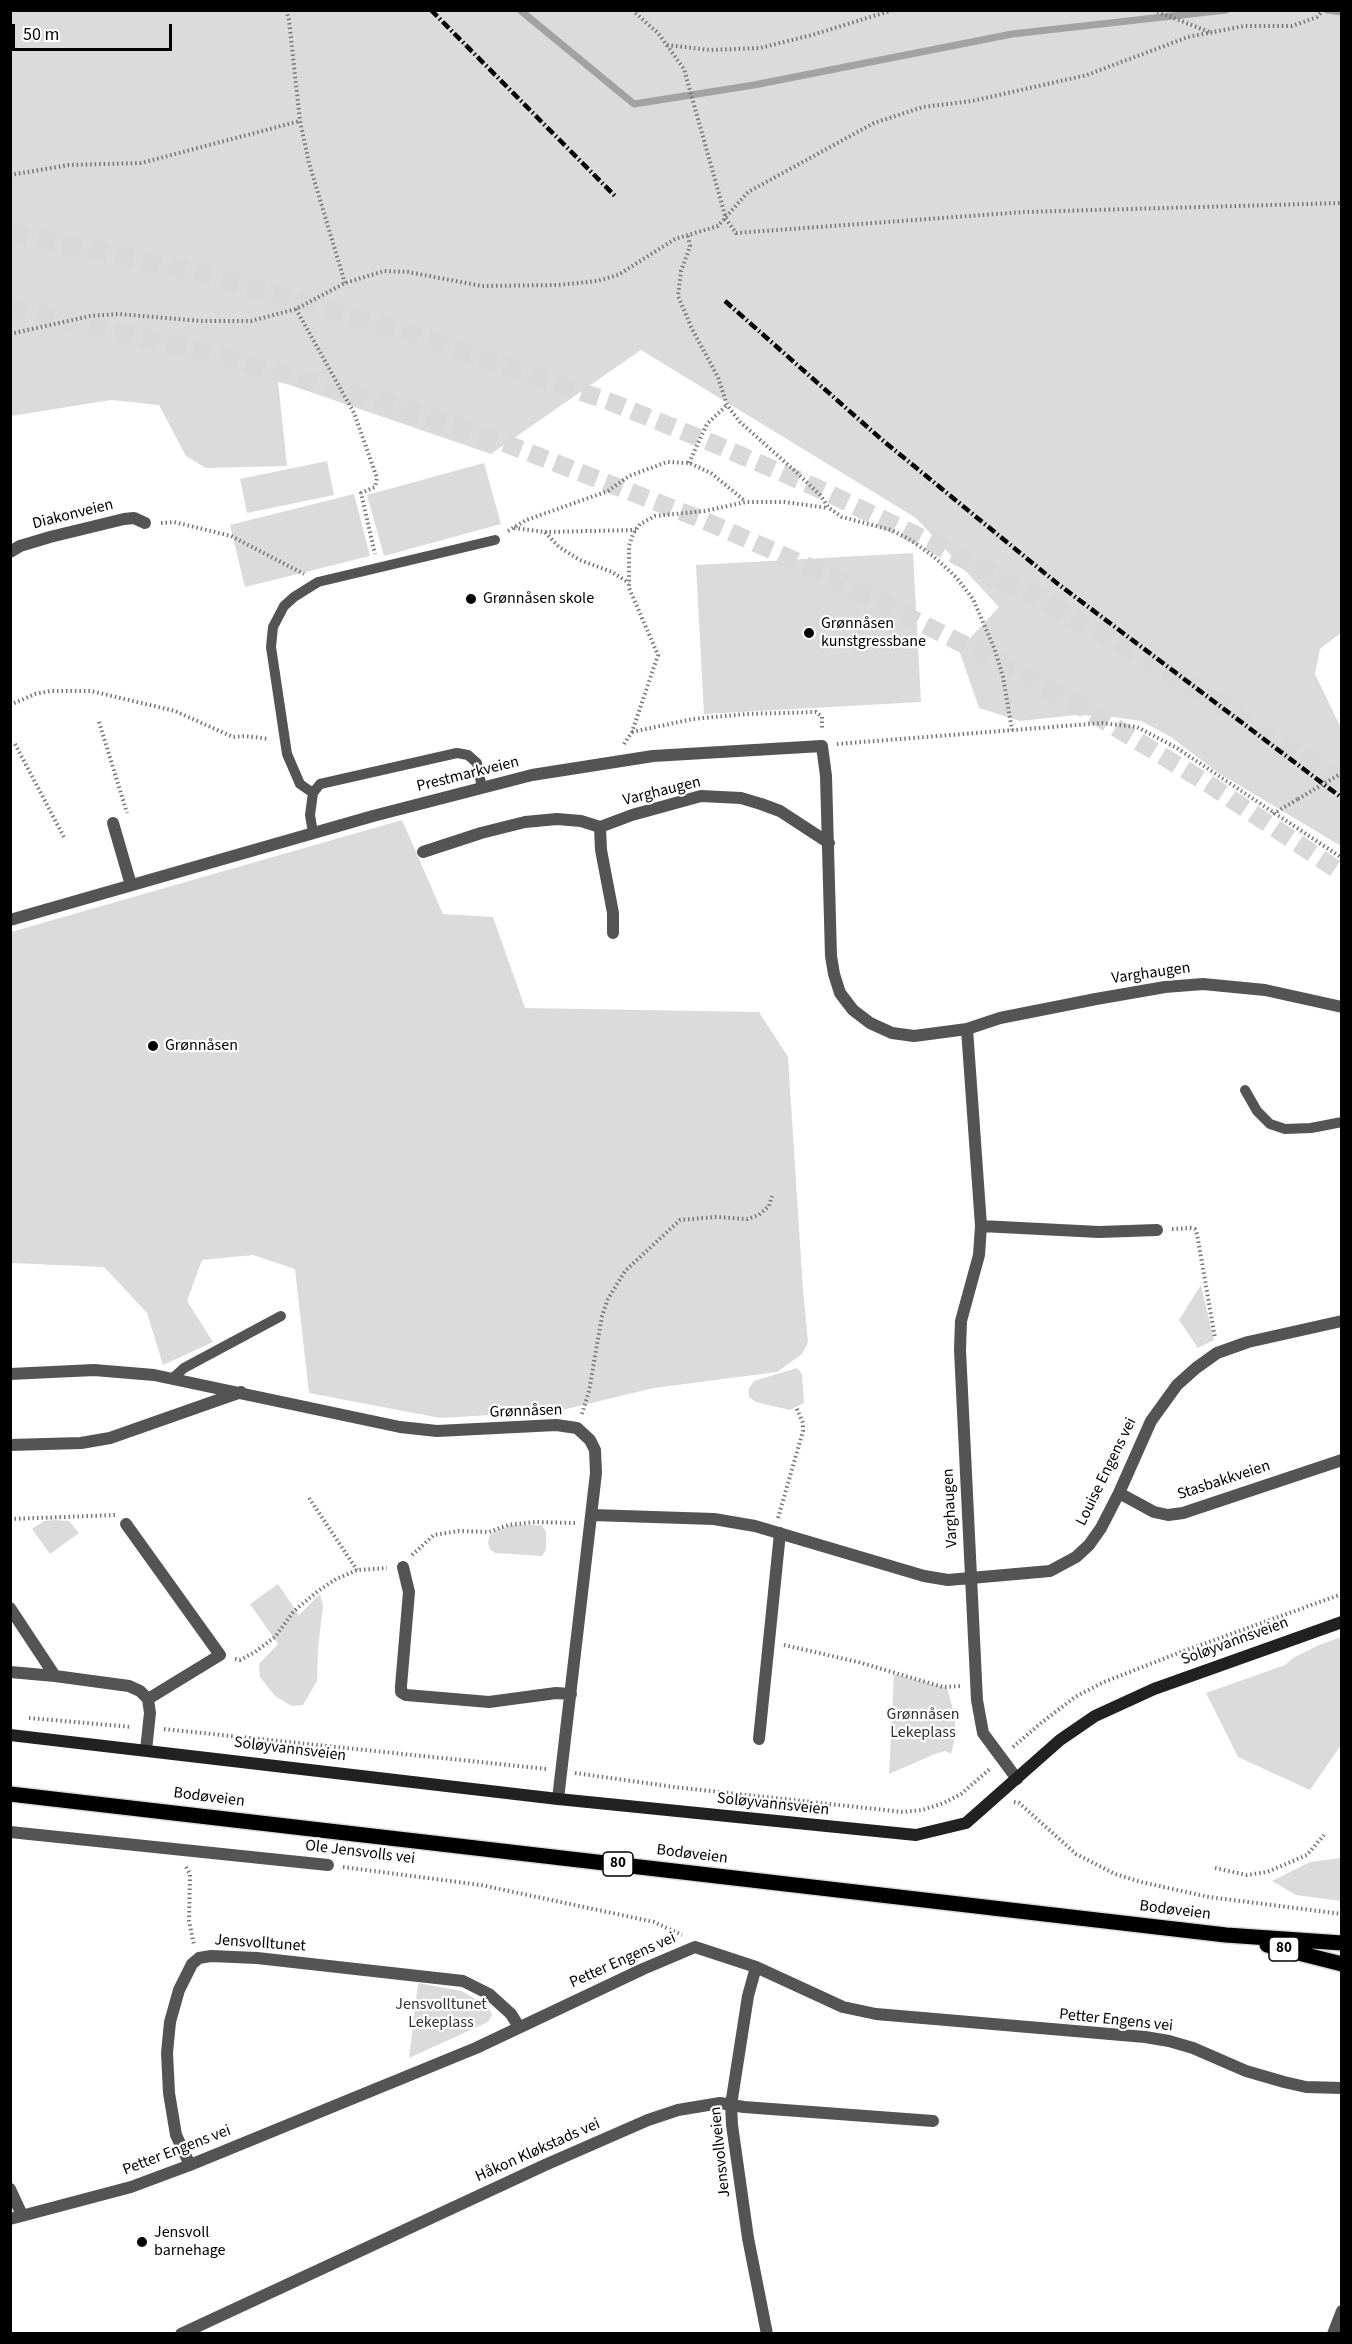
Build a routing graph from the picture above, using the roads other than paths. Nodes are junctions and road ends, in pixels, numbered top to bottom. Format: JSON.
{"nodes":[{"id":1,"x":145,"y":523,"type":"road end"},
{"id":2,"x":495,"y":540,"type":"road end"},
{"id":3,"x":10,"y":552,"type":"edge"},
{"id":4,"x":822,"y":746,"type":"joint"},
{"id":5,"x":482,"y":788,"type":"junction"},
{"id":6,"x":313,"y":793,"type":"junction"},
{"id":7,"x":113,"y":823,"type":"dead end"},
{"id":8,"x":600,"y":827,"type":"junction"},
{"id":9,"x":313,"y":833,"type":"junction"},
{"id":10,"x":829,"y":843,"type":"junction"},
{"id":11,"x":423,"y":852,"type":"dead end"},
{"id":12,"x":131,"y":885,"type":"junction"},
{"id":13,"x":10,"y":920,"type":"edge"},
{"id":14,"x":613,"y":933,"type":"dead end"},
{"id":15,"x":1341,"y":1007,"type":"edge"},
{"id":16,"x":967,"y":1029,"type":"junction"},
{"id":17,"x":1245,"y":1090,"type":"dead end"},
{"id":18,"x":1341,"y":1122,"type":"edge"},
{"id":19,"x":981,"y":1226,"type":"junction"},
{"id":20,"x":1156,"y":1230,"type":"road end"},
{"id":21,"x":280,"y":1316,"type":"dead end"},
{"id":22,"x":1341,"y":1321,"type":"edge"},
{"id":23,"x":10,"y":1374,"type":"edge"},
{"id":24,"x":173,"y":1378,"type":"junction"},
{"id":25,"x":242,"y":1392,"type":"junction"},
{"id":26,"x":10,"y":1445,"type":"edge"},
{"id":27,"x":1341,"y":1460,"type":"edge"},
{"id":28,"x":1119,"y":1493,"type":"junction"},
{"id":29,"x":592,"y":1515,"type":"junction"},
{"id":30,"x":126,"y":1524,"type":"road end"},
{"id":31,"x":780,"y":1533,"type":"junction"},
{"id":32,"x":403,"y":1568,"type":"dead end"},
{"id":33,"x":970,"y":1579,"type":"junction"},
{"id":34,"x":10,"y":1608,"type":"edge"},
{"id":35,"x":1341,"y":1622,"type":"edge"},
{"id":36,"x":10,"y":1672,"type":"edge"},
{"id":37,"x":55,"y":1676,"type":"junction"},
{"id":38,"x":571,"y":1694,"type":"junction"},
{"id":39,"x":148,"y":1699,"type":"junction"},
{"id":40,"x":10,"y":1735,"type":"edge"},
{"id":41,"x":759,"y":1739,"type":"dead end"},
{"id":42,"x":146,"y":1750,"type":"junction"},
{"id":43,"x":1017,"y":1779,"type":"junction"},
{"id":44,"x":10,"y":1794,"type":"edge"},
{"id":45,"x":558,"y":1799,"type":"junction"},
{"id":46,"x":10,"y":1832,"type":"edge"},
{"id":47,"x":327,"y":1865,"type":"road end"},
{"id":48,"x":1226,"y":1935,"type":"junction"},
{"id":49,"x":1341,"y":1943,"type":"edge"},
{"id":50,"x":1341,"y":1964,"type":"edge"},
{"id":51,"x":756,"y":1967,"type":"junction"},
{"id":52,"x":519,"y":2027,"type":"junction"},
{"id":53,"x":1341,"y":2088,"type":"edge"},
{"id":54,"x":731,"y":2105,"type":"junction"},
{"id":55,"x":933,"y":2121,"type":"dead end"},
{"id":56,"x":190,"y":2165,"type":"junction"},
{"id":57,"x":10,"y":2189,"type":"edge"},
{"id":58,"x":16,"y":2217,"type":"edge"},
{"id":59,"x":1341,"y":2311,"type":"edge"},
{"id":60,"x":181,"y":2334,"type":"edge"},
{"id":61,"x":767,"y":2334,"type":"edge"},
{"id":62,"x":1333,"y":2334,"type":"edge"}],
"edges":[{"from":1,"to":3,"type":"street","name":"Diakonveien"},
{"from":2,"to":6,"type":"lane"},
{"from":4,"to":5,"type":"street","name":"Prestmarkveien"},
{"from":4,"to":10,"type":"street","name":"Varghaugen"},
{"from":5,"to":6,"type":"lane"},
{"from":5,"to":9,"type":"street","name":"Prestmarkveien"},
{"from":6,"to":9,"type":"lane"},
{"from":7,"to":12,"type":"street"},
{"from":8,"to":10,"type":"street","name":"Varghaugen"},
{"from":8,"to":11,"type":"street"},
{"from":8,"to":14,"type":"street"},
{"from":9,"to":12,"type":"street","name":"Prestmarkveien"},
{"from":10,"to":16,"type":"street","name":"Varghaugen"},
{"from":12,"to":13,"type":"street","name":"Prestmarkveien"},
{"from":15,"to":16,"type":"street","name":"Varghaugen"},
{"from":16,"to":19,"type":"street","name":"Varghaugen"},
{"from":17,"to":18,"type":"lane"},
{"from":19,"to":20,"type":"street"},
{"from":19,"to":33,"type":"street","name":"Varghaugen"},
{"from":21,"to":24,"type":"lane"},
{"from":22,"to":28,"type":"street","name":"Louise Engens vei"},
{"from":23,"to":24,"type":"street","name":"Grønnåsen"},
{"from":24,"to":25,"type":"street","name":"Grønnåsen"},
{"from":25,"to":26,"type":"street"},
{"from":25,"to":29,"type":"street","name":"Grønnåsen"},
{"from":27,"to":28,"type":"street","name":"Stasbakkveien"},
{"from":28,"to":33,"type":"street","name":"Louise Engens vei"},
{"from":29,"to":31,"type":"street","name":"Louise Engens vei"},
{"from":29,"to":38,"type":"street","name":"Grønnåsen"},
{"from":30,"to":39,"type":"street"},
{"from":31,"to":33,"type":"street","name":"Louise Engens vei"},
{"from":31,"to":41,"type":"street"},
{"from":32,"to":38,"type":"street"},
{"from":33,"to":43,"type":"street","name":"Varghaugen"},
{"from":34,"to":37,"type":"street"},
{"from":35,"to":43,"type":"street","name":"Soløyvannsveien"},
{"from":36,"to":37,"type":"street"},
{"from":37,"to":39,"type":"street"},
{"from":38,"to":45,"type":"street","name":"Grønnåsen"},
{"from":39,"to":42,"type":"street"},
{"from":40,"to":42,"type":"street","name":"Soløyvannsveien"},
{"from":42,"to":45,"type":"street","name":"Soløyvannsveien"},
{"from":43,"to":45,"type":"street","name":"Soløyvannsveien"},
{"from":44,"to":48,"type":"main road","name":"Bodøveien","number":"80"},
{"from":46,"to":47,"type":"street","name":"Ole Jensvolls vei"},
{"from":48,"to":49,"type":"main road","name":"Bodøveien","number":"80"},
{"from":48,"to":50,"type":"main road","name":"Bodøveien","number":"80"},
{"from":51,"to":52,"type":"street","name":"Petter Engens vei"},
{"from":51,"to":53,"type":"street","name":"Petter Engens vei"},
{"from":51,"to":54,"type":"street","name":"Jensvollveien"},
{"from":52,"to":56,"type":"street","name":"Petter Engens vei"},
{"from":52,"to":56,"type":"street","name":"Jensvolltunet"},
{"from":54,"to":55,"type":"street","name":"Håkon Kløkstads vei"},
{"from":54,"to":60,"type":"street","name":"Håkon Kløkstads vei"},
{"from":54,"to":61,"type":"street","name":"Jensvollveien"},
{"from":56,"to":58,"type":"street","name":"Petter Engens vei"},
{"from":57,"to":58,"type":"street"},
{"from":59,"to":62,"type":"street"}]}
